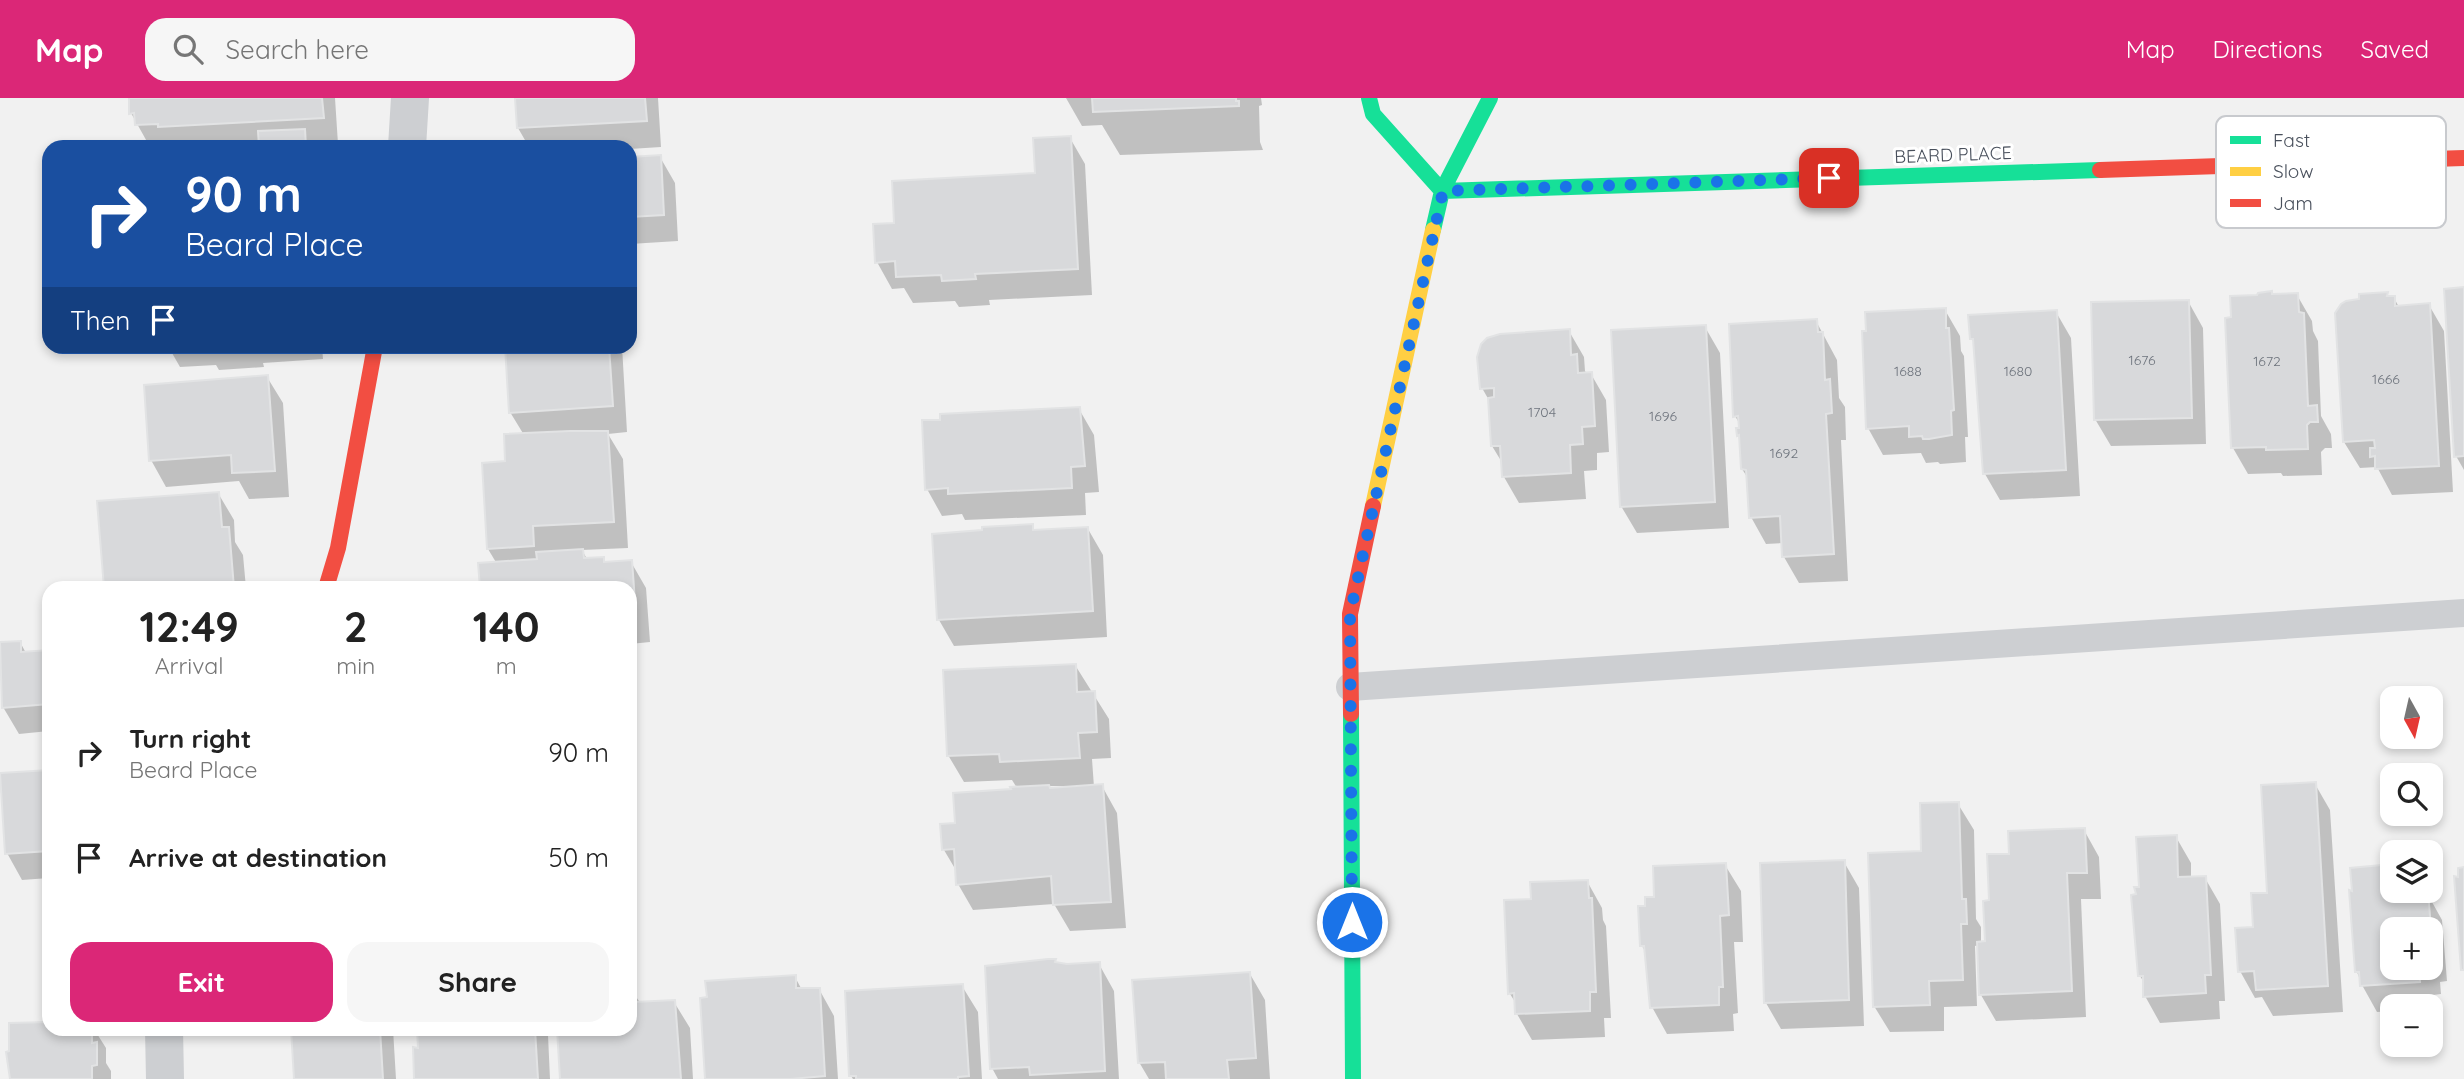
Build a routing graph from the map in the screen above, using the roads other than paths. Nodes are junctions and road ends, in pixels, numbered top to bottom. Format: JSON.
{"nodes":[{"id":1,"x":410,"y":98,"type":"edge"},
{"id":2,"x":1369,"y":98,"type":"edge"},
{"id":3,"x":1490,"y":98,"type":"edge"},
{"id":4,"x":407,"y":140,"type":"edge"},
{"id":5,"x":2464,"y":158,"type":"edge"},
{"id":6,"x":2446,"y":159,"type":"edge"},
{"id":7,"x":2216,"y":166,"type":"edge"},
{"id":8,"x":1443,"y":191,"type":"junction"},
{"id":9,"x":373,"y":354,"type":"edge"},
{"id":10,"x":328,"y":581,"type":"edge"},
{"id":11,"x":2464,"y":614,"type":"edge"},
{"id":12,"x":1350,"y":687,"type":"junction"},
{"id":13,"x":164,"y":1036,"type":"edge"},
{"id":14,"x":165,"y":1079,"type":"edge"},
{"id":15,"x":1353,"y":1079,"type":"edge"}],
"edges":[{"from":1,"to":4,"type":"street"},
{"from":2,"to":8,"type":"street"},
{"from":3,"to":8,"type":"street"},
{"from":5,"to":6,"type":"street","name":"BEARD PLACE"},
{"from":7,"to":8,"type":"street","name":"BEARD PLACE"},
{"from":8,"to":12,"type":"street"},
{"from":9,"to":10,"type":"street"},
{"from":11,"to":12,"type":"lane"},
{"from":12,"to":15,"type":"street"},
{"from":13,"to":14,"type":"street"}]}
